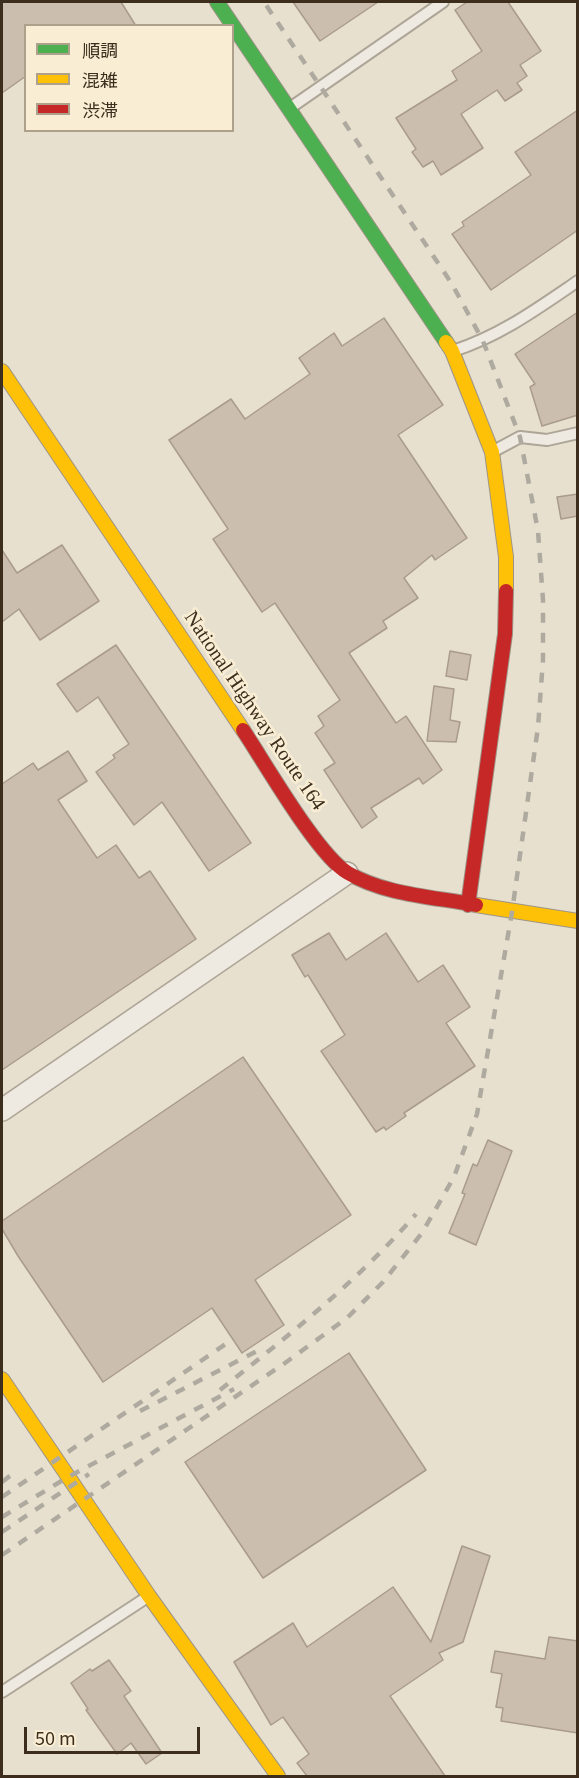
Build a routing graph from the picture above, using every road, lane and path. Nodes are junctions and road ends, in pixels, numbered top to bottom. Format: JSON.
{"nodes":[{"id":1,"x":217,"y":2,"type":"edge"},
{"id":2,"x":443,"y":2,"type":"edge"},
{"id":3,"x":232,"y":24,"type":"edge"},
{"id":4,"x":234,"y":27,"type":"edge"},
{"id":5,"x":290,"y":108,"type":"junction"},
{"id":6,"x":578,"y":281,"type":"edge"},
{"id":7,"x":453,"y":351,"type":"junction"},
{"id":8,"x":2,"y":370,"type":"edge"},
{"id":9,"x":578,"y":433,"type":"edge"},
{"id":10,"x":492,"y":452,"type":"junction"},
{"id":11,"x":347,"y":873,"type":"junction"},
{"id":12,"x":468,"y":905,"type":"junction"},
{"id":13,"x":578,"y":921,"type":"edge"},
{"id":14,"x":2,"y":1110,"type":"edge"},
{"id":15,"x":2,"y":1379,"type":"edge"},
{"id":16,"x":149,"y":1596,"type":"junction"},
{"id":17,"x":2,"y":1692,"type":"edge"},
{"id":18,"x":278,"y":1776,"type":"edge"}],
"edges":[{"from":1,"to":3,"type":"main road"},
{"from":2,"to":5,"type":"lane"},
{"from":4,"to":5,"type":"main road"},
{"from":5,"to":7,"type":"main road"},
{"from":6,"to":7,"type":"lane"},
{"from":7,"to":10,"type":"main road"},
{"from":8,"to":11,"type":"main road","name":"National Highway Route 164"},
{"from":9,"to":10,"type":"lane"},
{"from":10,"to":12,"type":"main road"},
{"from":11,"to":12,"type":"main road","name":"National Highway Route 164"},
{"from":11,"to":14,"type":"street"},
{"from":12,"to":13,"type":"main road","name":"National Highway Route 164"},
{"from":15,"to":16,"type":"main road"},
{"from":16,"to":17,"type":"lane"},
{"from":16,"to":18,"type":"main road"}]}
